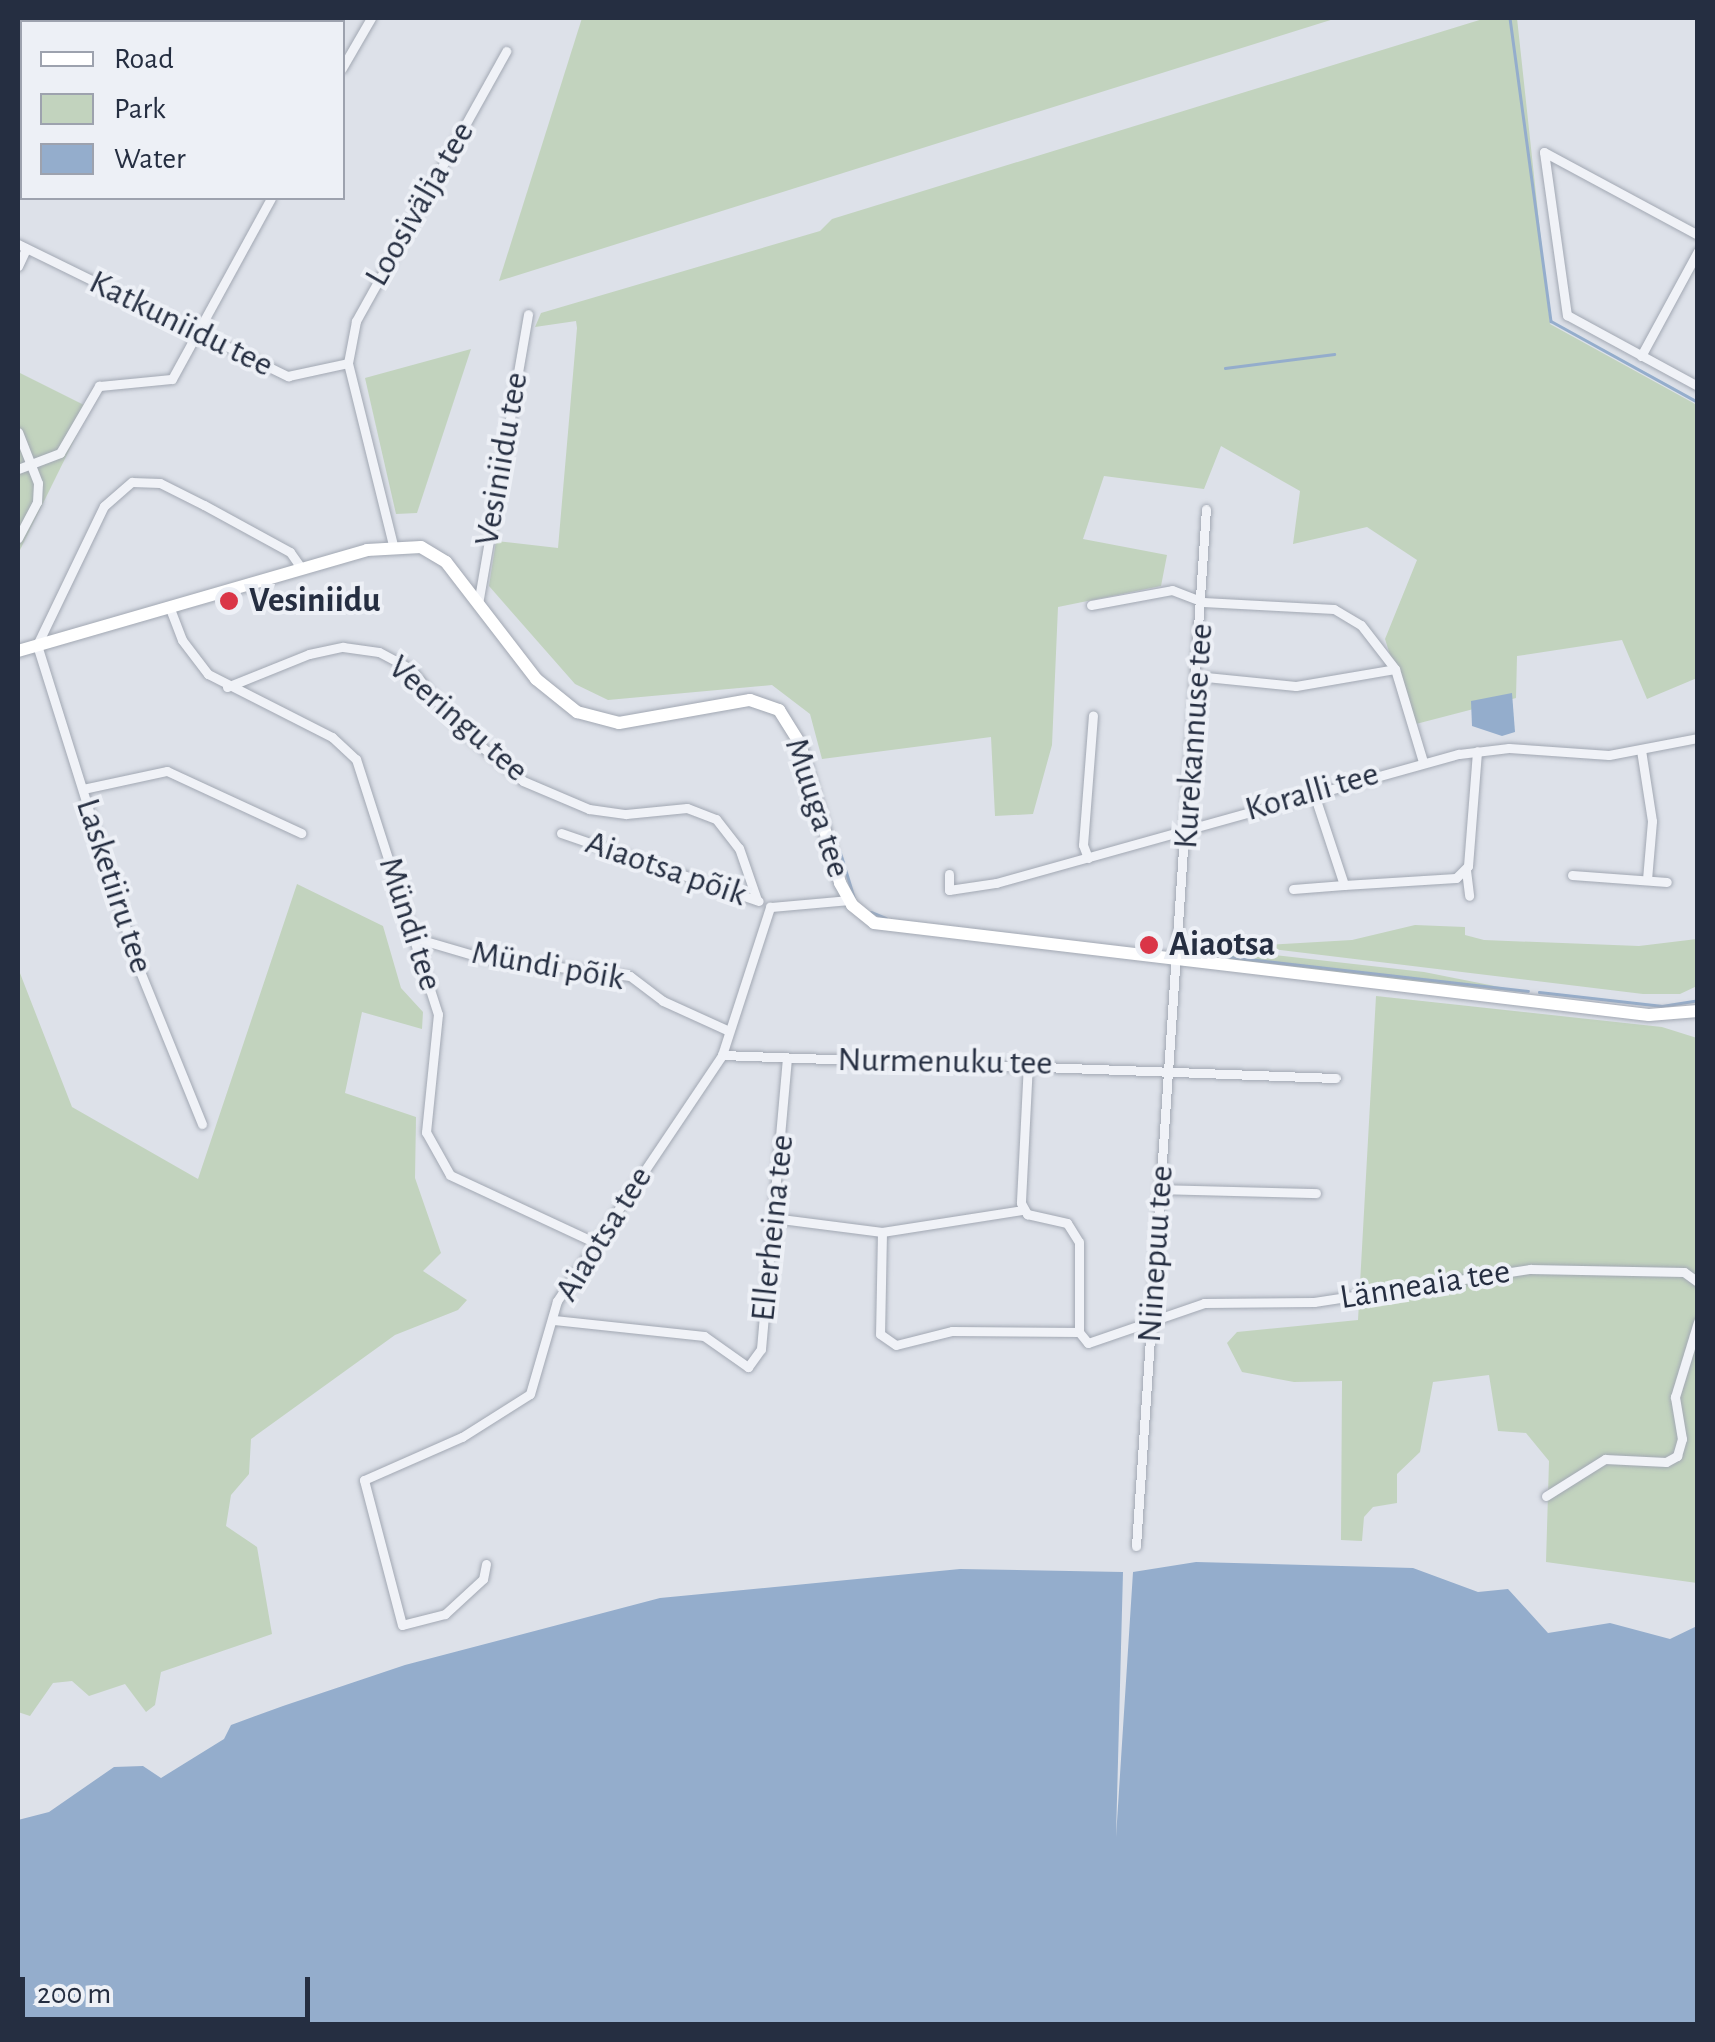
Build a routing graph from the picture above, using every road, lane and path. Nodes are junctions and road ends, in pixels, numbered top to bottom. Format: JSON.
{"nodes":[{"id":1,"x":370,"y":18,"type":"edge"},
{"id":2,"x":506,"y":52,"type":"dead end"},
{"id":3,"x":345,"y":63,"type":"edge"},
{"id":4,"x":269,"y":200,"type":"edge"},
{"id":5,"x":1698,"y":235,"type":"edge"},
{"id":6,"x":22,"y":247,"type":"edge"},
{"id":7,"x":1698,"y":251,"type":"edge"},
{"id":8,"x":18,"y":266,"type":"edge"},
{"id":9,"x":528,"y":314,"type":"dead end"},
{"id":10,"x":196,"y":332,"type":"junction"},
{"id":11,"x":1641,"y":356,"type":"junction"},
{"id":12,"x":348,"y":363,"type":"junction"},
{"id":13,"x":1698,"y":386,"type":"edge"},
{"id":14,"x":18,"y":432,"type":"edge"},
{"id":15,"x":33,"y":464,"type":"junction"},
{"id":16,"x":18,"y":470,"type":"edge"},
{"id":17,"x":1206,"y":509,"type":"dead end"},
{"id":18,"x":18,"y":538,"type":"edge"},
{"id":19,"x":393,"y":545,"type":"junction"},
{"id":20,"x":301,"y":568,"type":"junction"},
{"id":21,"x":1203,"y":602,"type":"junction"},
{"id":22,"x":478,"y":604,"type":"junction"},
{"id":23,"x":1092,"y":605,"type":"dead end"},
{"id":24,"x":169,"y":606,"type":"junction"},
{"id":25,"x":37,"y":645,"type":"junction"},
{"id":26,"x":18,"y":650,"type":"edge"},
{"id":27,"x":1395,"y":670,"type":"junction"},
{"id":28,"x":1196,"y":676,"type":"junction"},
{"id":29,"x":227,"y":687,"type":"junction"},
{"id":30,"x":1093,"y":715,"type":"dead end"},
{"id":31,"x":1698,"y":738,"type":"edge"},
{"id":32,"x":1641,"y":750,"type":"junction"},
{"id":33,"x":1477,"y":751,"type":"junction"},
{"id":34,"x":1423,"y":762,"type":"junction"},
{"id":35,"x":83,"y":789,"type":"junction"},
{"id":36,"x":1313,"y":790,"type":"junction"},
{"id":37,"x":1188,"y":828,"type":"junction"},
{"id":38,"x":561,"y":833,"type":"dead end"},
{"id":39,"x":301,"y":834,"type":"dead end"},
{"id":40,"x":1088,"y":858,"type":"junction"},
{"id":41,"x":1466,"y":870,"type":"junction"},
{"id":42,"x":948,"y":874,"type":"dead end"},
{"id":43,"x":1572,"y":875,"type":"dead end"},
{"id":44,"x":1647,"y":879,"type":"junction"},
{"id":45,"x":1667,"y":882,"type":"dead end"},
{"id":46,"x":1344,"y":885,"type":"junction"},
{"id":47,"x":1293,"y":889,"type":"dead end"},
{"id":48,"x":1468,"y":896,"type":"dead end"},
{"id":49,"x":757,"y":900,"type":"junction"},
{"id":50,"x":848,"y":900,"type":"junction"},
{"id":51,"x":770,"y":907,"type":"junction"},
{"id":52,"x":415,"y":938,"type":"junction"},
{"id":53,"x":1178,"y":962,"type":"junction"},
{"id":54,"x":1698,"y":1011,"type":"edge"},
{"id":55,"x":729,"y":1031,"type":"junction"},
{"id":56,"x":722,"y":1055,"type":"junction"},
{"id":57,"x":787,"y":1058,"type":"junction"},
{"id":58,"x":1028,"y":1063,"type":"junction"},
{"id":59,"x":1169,"y":1068,"type":"junction"},
{"id":60,"x":1336,"y":1078,"type":"dead end"},
{"id":61,"x":202,"y":1124,"type":"dead end"},
{"id":62,"x":1160,"y":1189,"type":"junction"},
{"id":63,"x":1316,"y":1193,"type":"dead end"},
{"id":64,"x":1023,"y":1210,"type":"junction"},
{"id":65,"x":773,"y":1218,"type":"junction"},
{"id":66,"x":882,"y":1232,"type":"junction"},
{"id":67,"x":596,"y":1243,"type":"junction"},
{"id":68,"x":1698,"y":1282,"type":"edge"},
{"id":69,"x":1153,"y":1318,"type":"junction"},
{"id":70,"x":554,"y":1320,"type":"junction"},
{"id":71,"x":1698,"y":1322,"type":"edge"},
{"id":72,"x":1079,"y":1332,"type":"junction"},
{"id":73,"x":1546,"y":1496,"type":"dead end"},
{"id":74,"x":1136,"y":1546,"type":"dead end"},
{"id":75,"x":486,"y":1564,"type":"dead end"}],
"edges":[{"from":1,"to":3,"type":"street"},
{"from":2,"to":12,"type":"street","name":"Loosivälja tee"},
{"from":4,"to":10,"type":"street"},
{"from":5,"to":11,"type":"street"},
{"from":6,"to":8,"type":"street"},
{"from":6,"to":10,"type":"street","name":"Katkuniidu tee"},
{"from":7,"to":11,"type":"street"},
{"from":9,"to":22,"type":"street","name":"Vesiniidu tee"},
{"from":10,"to":12,"type":"street","name":"Katkuniidu tee"},
{"from":10,"to":15,"type":"street"},
{"from":11,"to":13,"type":"street"},
{"from":12,"to":19,"type":"street"},
{"from":14,"to":15,"type":"street"},
{"from":15,"to":16,"type":"street"},
{"from":15,"to":18,"type":"street"},
{"from":17,"to":21,"type":"street","name":"Kurekannuse tee"},
{"from":19,"to":20,"type":"street","name":"Muuga tee"},
{"from":19,"to":22,"type":"street","name":"Muuga tee"},
{"from":20,"to":24,"type":"street","name":"Muuga tee"},
{"from":20,"to":25,"type":"street"},
{"from":21,"to":23,"type":"street"},
{"from":21,"to":27,"type":"street"},
{"from":21,"to":28,"type":"street","name":"Kurekannuse tee"},
{"from":22,"to":50,"type":"street","name":"Muuga tee"},
{"from":24,"to":25,"type":"street","name":"Muuga tee"},
{"from":24,"to":29,"type":"street","name":"Mündi tee"},
{"from":25,"to":26,"type":"street","name":"Muuga tee"},
{"from":25,"to":35,"type":"street","name":"Lasketiiru tee"},
{"from":27,"to":28,"type":"street"},
{"from":27,"to":34,"type":"street"},
{"from":28,"to":37,"type":"street","name":"Kurekannuse tee"},
{"from":29,"to":49,"type":"street","name":"Veeringu tee"},
{"from":29,"to":52,"type":"street","name":"Mündi tee"},
{"from":30,"to":40,"type":"street"},
{"from":31,"to":32,"type":"street","name":"Koralli tee"},
{"from":32,"to":33,"type":"street","name":"Koralli tee"},
{"from":32,"to":44,"type":"street"},
{"from":33,"to":34,"type":"street","name":"Koralli tee"},
{"from":33,"to":41,"type":"street"},
{"from":34,"to":36,"type":"street","name":"Koralli tee"},
{"from":35,"to":39,"type":"street"},
{"from":35,"to":61,"type":"street","name":"Lasketiiru tee"},
{"from":36,"to":37,"type":"street","name":"Koralli tee"},
{"from":36,"to":46,"type":"street"},
{"from":37,"to":40,"type":"street","name":"Koralli tee"},
{"from":37,"to":53,"type":"street","name":"Kurekannuse tee"},
{"from":38,"to":49,"type":"street","name":"Aiaotsa põik"},
{"from":40,"to":42,"type":"street","name":"Koralli tee"},
{"from":41,"to":46,"type":"street"},
{"from":41,"to":48,"type":"street"},
{"from":43,"to":44,"type":"street"},
{"from":44,"to":45,"type":"street"},
{"from":46,"to":47,"type":"street"},
{"from":49,"to":51,"type":"street","name":"Aiaotsa põik"},
{"from":50,"to":51,"type":"street"},
{"from":50,"to":53,"type":"street","name":"Muuga tee"},
{"from":51,"to":55,"type":"street","name":"Aiaotsa tee"},
{"from":52,"to":55,"type":"street","name":"Mündi põik"},
{"from":52,"to":67,"type":"street","name":"Mündi tee"},
{"from":53,"to":54,"type":"street","name":"Muuga tee"},
{"from":53,"to":59,"type":"street","name":"Niinepuu tee"},
{"from":55,"to":56,"type":"street","name":"Aiaotsa tee"},
{"from":56,"to":57,"type":"street","name":"Nurmenuku tee"},
{"from":56,"to":67,"type":"street","name":"Aiaotsa tee"},
{"from":57,"to":58,"type":"street","name":"Nurmenuku tee"},
{"from":57,"to":65,"type":"street","name":"Ellerheina tee"},
{"from":58,"to":59,"type":"street","name":"Nurmenuku tee"},
{"from":58,"to":64,"type":"street"},
{"from":59,"to":60,"type":"street","name":"Nurmenuku tee"},
{"from":59,"to":62,"type":"street","name":"Niinepuu tee"},
{"from":62,"to":63,"type":"street"},
{"from":62,"to":69,"type":"street","name":"Niinepuu tee"},
{"from":64,"to":66,"type":"street"},
{"from":64,"to":72,"type":"street"},
{"from":65,"to":66,"type":"street"},
{"from":65,"to":70,"type":"street","name":"Ellerheina tee"},
{"from":66,"to":72,"type":"street"},
{"from":67,"to":70,"type":"street","name":"Aiaotsa tee"},
{"from":68,"to":69,"type":"street","name":"Länneaia tee"},
{"from":69,"to":72,"type":"street","name":"Länneaia tee"},
{"from":69,"to":74,"type":"street","name":"Niinepuu tee"},
{"from":70,"to":75,"type":"street","name":"Aiaotsa tee"},
{"from":71,"to":73,"type":"street"}]}
